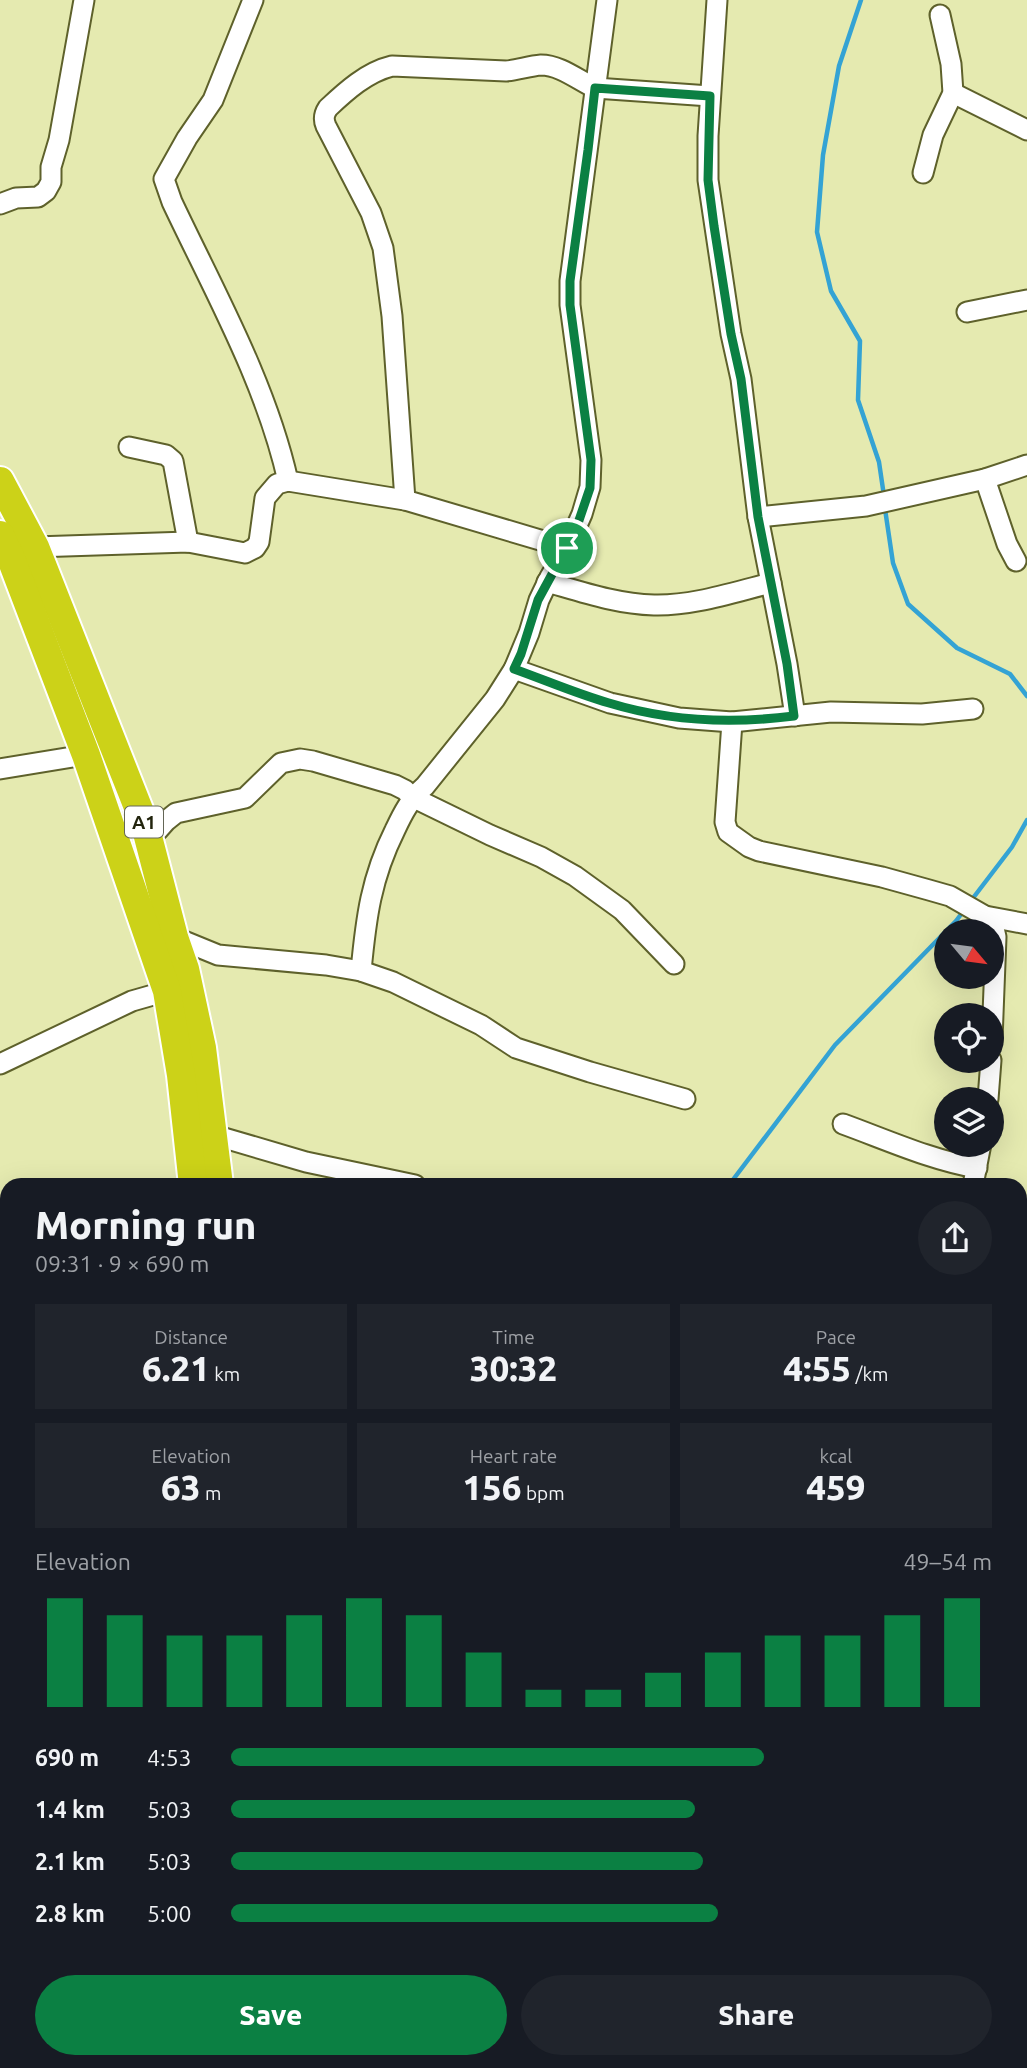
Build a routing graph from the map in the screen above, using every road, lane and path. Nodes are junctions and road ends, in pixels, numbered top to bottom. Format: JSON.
{"nodes":[{"id":1,"x":84,"y":0,"type":"edge"},
{"id":2,"x":253,"y":0,"type":"edge"},
{"id":3,"x":607,"y":0,"type":"edge"},
{"id":4,"x":717,"y":0,"type":"edge"},
{"id":5,"x":940,"y":15,"type":"dead end"},
{"id":6,"x":595,"y":88,"type":"junction"},
{"id":7,"x":953,"y":93,"type":"junction"},
{"id":8,"x":710,"y":96,"type":"junction"},
{"id":9,"x":1027,"y":130,"type":"edge"},
{"id":10,"x":923,"y":173,"type":"dead end"},
{"id":11,"x":0,"y":204,"type":"edge"},
{"id":12,"x":1027,"y":300,"type":"edge"},
{"id":13,"x":967,"y":312,"type":"dead end"},
{"id":14,"x":129,"y":447,"type":"dead end"},
{"id":15,"x":1027,"y":465,"type":"edge"},
{"id":16,"x":985,"y":480,"type":"junction"},
{"id":17,"x":0,"y":481,"type":"edge"},
{"id":18,"x":288,"y":481,"type":"junction"},
{"id":19,"x":405,"y":500,"type":"junction"},
{"id":20,"x":758,"y":517,"type":"junction"},
{"id":21,"x":0,"y":535,"type":"edge"},
{"id":22,"x":187,"y":542,"type":"junction"},
{"id":23,"x":35,"y":547,"type":"junction"},
{"id":24,"x":567,"y":548,"type":"junction"},
{"id":25,"x":1016,"y":561,"type":"dead end"},
{"id":26,"x":547,"y":582,"type":"junction"},
{"id":27,"x":771,"y":583,"type":"junction"},
{"id":28,"x":514,"y":669,"type":"junction"},
{"id":29,"x":973,"y":709,"type":"dead end"},
{"id":30,"x":794,"y":716,"type":"junction"},
{"id":31,"x":732,"y":722,"type":"junction"},
{"id":32,"x":115,"y":750,"type":"junction"},
{"id":33,"x":86,"y":755,"type":"junction"},
{"id":34,"x":0,"y":769,"type":"edge"},
{"id":35,"x":412,"y":797,"type":"junction"},
{"id":36,"x":145,"y":825,"type":"junction"},
{"id":37,"x":979,"y":912,"type":"junction"},
{"id":38,"x":1027,"y":924,"type":"edge"},
{"id":39,"x":174,"y":937,"type":"junction"},
{"id":40,"x":674,"y":964,"type":"dead end"},
{"id":41,"x":361,"y":971,"type":"junction"},
{"id":42,"x":167,"y":991,"type":"junction"},
{"id":43,"x":993,"y":1003,"type":"edge"},
{"id":44,"x":0,"y":1064,"type":"edge"},
{"id":45,"x":685,"y":1099,"type":"dead end"},
{"id":46,"x":843,"y":1124,"type":"dead end"},
{"id":47,"x":214,"y":1135,"type":"junction"},
{"id":48,"x":979,"y":1157,"type":"edge"},
{"id":49,"x":975,"y":1176,"type":"edge"},
{"id":50,"x":192,"y":1178,"type":"edge"},
{"id":51,"x":218,"y":1178,"type":"edge"},
{"id":52,"x":382,"y":1178,"type":"edge"}],
"edges":[{"from":1,"to":11,"type":"street"},
{"from":2,"to":18,"type":"street"},
{"from":3,"to":6,"type":"street"},
{"from":4,"to":8,"type":"street"},
{"from":5,"to":7,"type":"street"},
{"from":6,"to":8,"type":"street"},
{"from":6,"to":19,"type":"street"},
{"from":6,"to":24,"type":"street"},
{"from":7,"to":9,"type":"street"},
{"from":7,"to":10,"type":"street"},
{"from":8,"to":20,"type":"street"},
{"from":12,"to":13,"type":"street"},
{"from":14,"to":22,"type":"street"},
{"from":15,"to":16,"type":"street"},
{"from":16,"to":20,"type":"street"},
{"from":16,"to":25,"type":"street"},
{"from":17,"to":23,"type":"highway","number":"A1"},
{"from":18,"to":19,"type":"street"},
{"from":18,"to":22,"type":"street"},
{"from":19,"to":24,"type":"street"},
{"from":20,"to":27,"type":"street"},
{"from":21,"to":33,"type":"highway","number":"A1"},
{"from":22,"to":23,"type":"street"},
{"from":23,"to":32,"type":"highway","number":"A1"},
{"from":24,"to":26,"type":"street"},
{"from":26,"to":27,"type":"street"},
{"from":26,"to":28,"type":"street"},
{"from":27,"to":30,"type":"street"},
{"from":28,"to":31,"type":"street"},
{"from":28,"to":35,"type":"street"},
{"from":29,"to":30,"type":"street"},
{"from":30,"to":31,"type":"street"},
{"from":31,"to":37,"type":"street"},
{"from":32,"to":33,"type":"street"},
{"from":32,"to":36,"type":"highway","number":"A1"},
{"from":33,"to":34,"type":"street"},
{"from":33,"to":42,"type":"highway","number":"A1"},
{"from":35,"to":36,"type":"street"},
{"from":35,"to":40,"type":"street"},
{"from":35,"to":41,"type":"street"},
{"from":36,"to":39,"type":"highway","number":"A1"},
{"from":37,"to":38,"type":"street"},
{"from":37,"to":43,"type":"street"},
{"from":39,"to":41,"type":"street"},
{"from":39,"to":47,"type":"highway","number":"A1"},
{"from":41,"to":45,"type":"street"},
{"from":42,"to":44,"type":"street"},
{"from":42,"to":50,"type":"highway","number":"A1"},
{"from":46,"to":49,"type":"street"},
{"from":47,"to":51,"type":"highway","number":"A1"},
{"from":47,"to":52,"type":"street"},
{"from":48,"to":49,"type":"street"}]}
